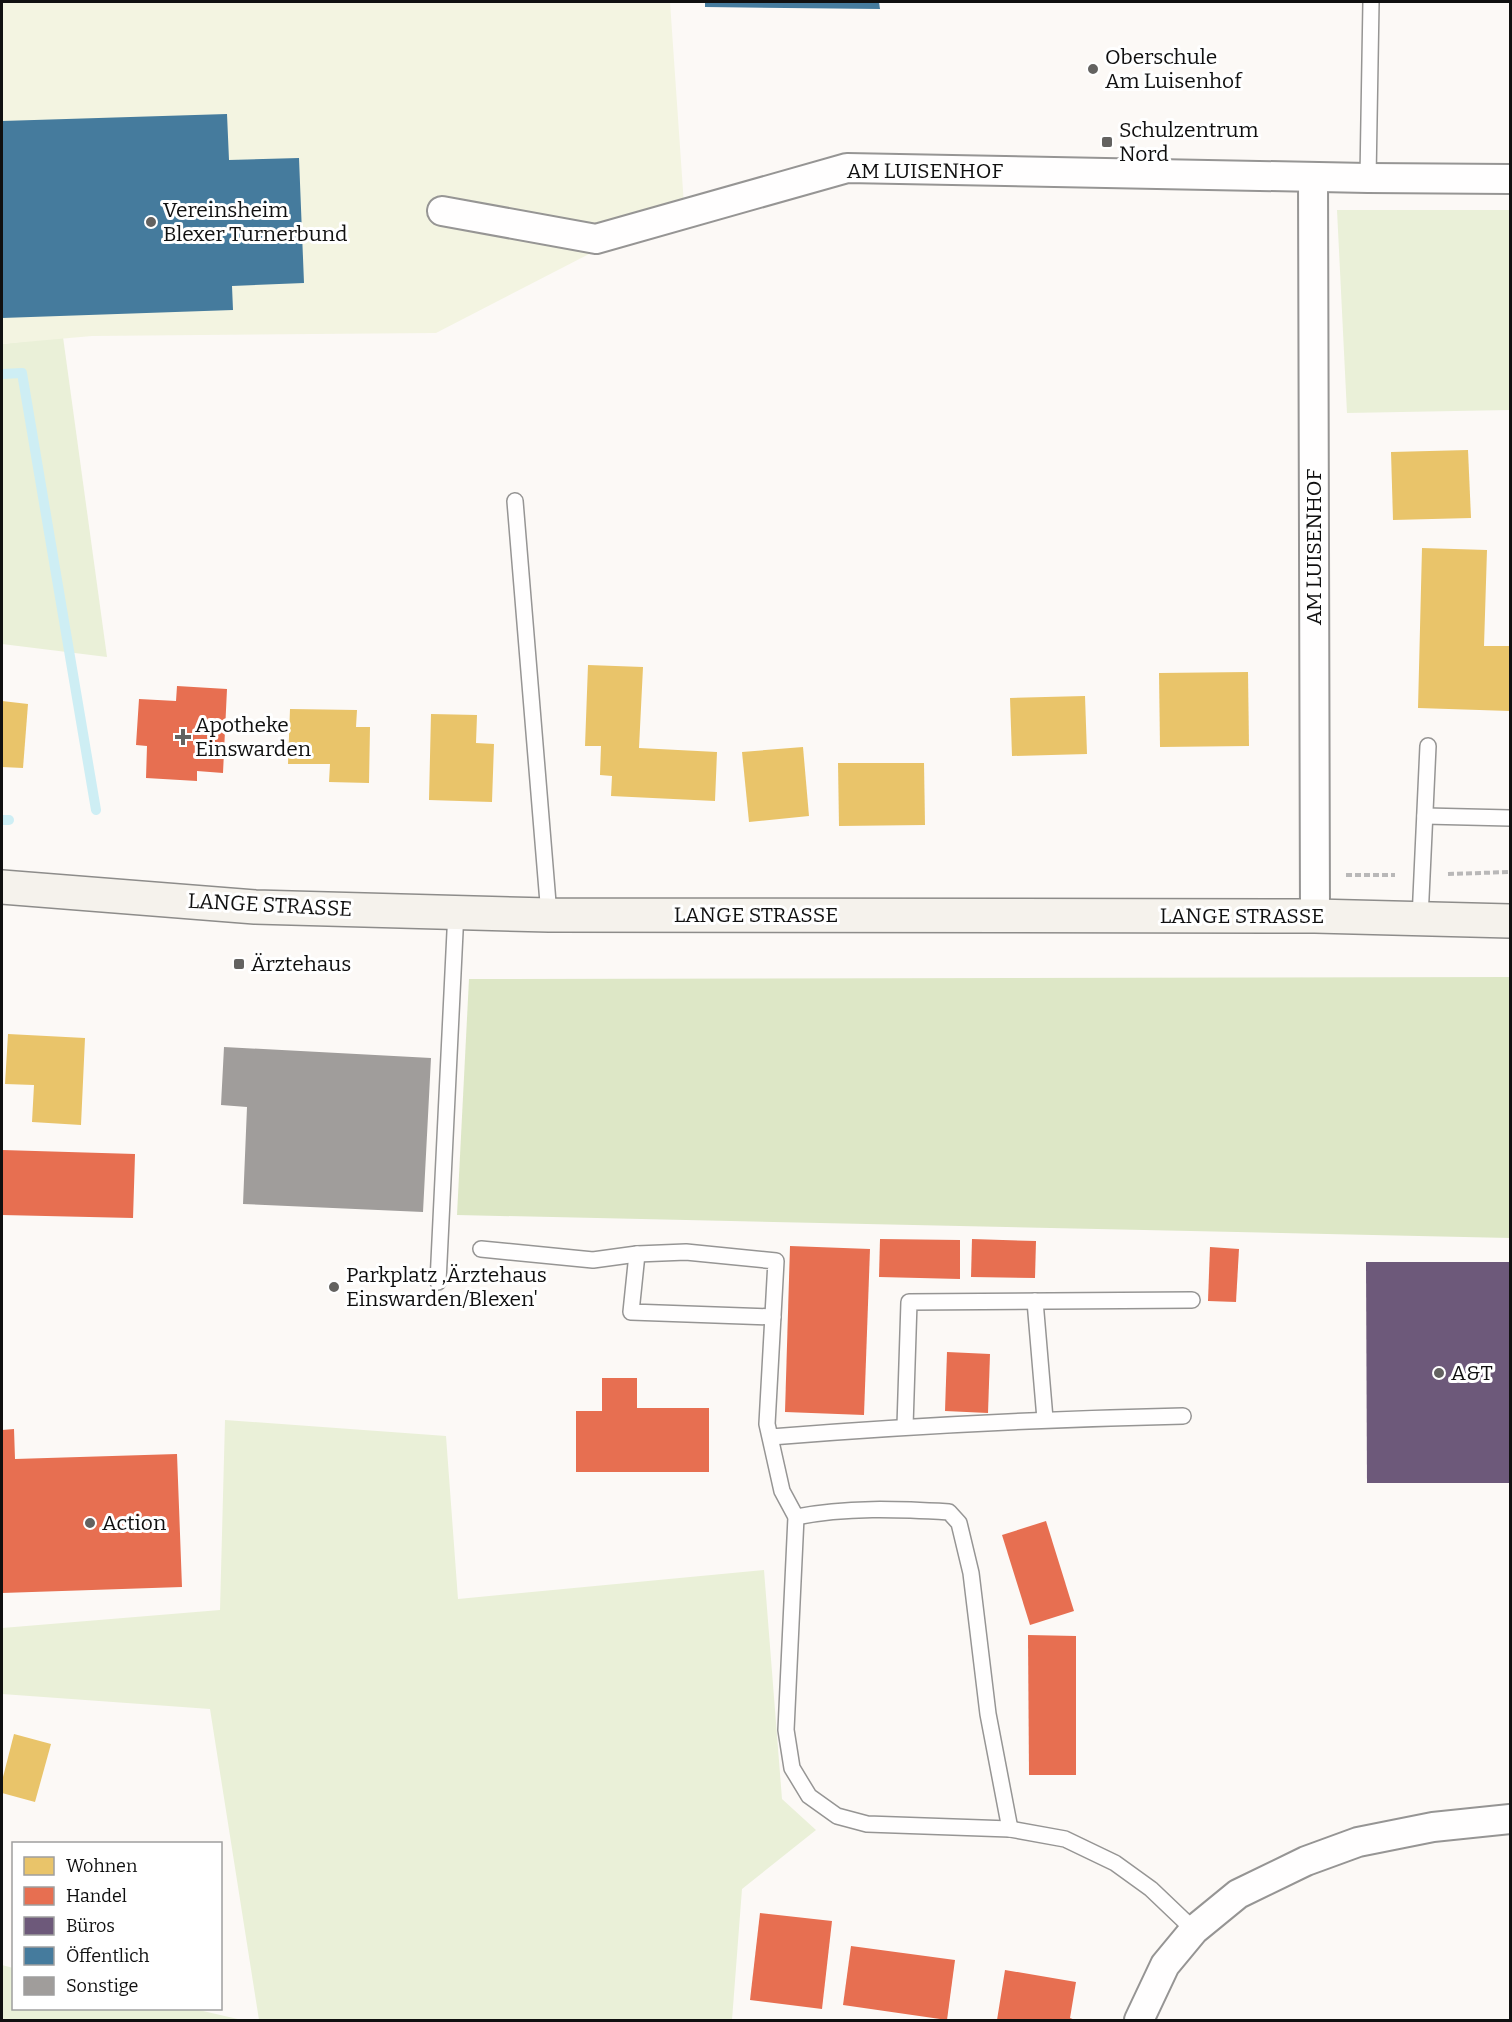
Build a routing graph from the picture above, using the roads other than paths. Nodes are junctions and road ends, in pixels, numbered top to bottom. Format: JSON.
{"nodes":[{"id":1,"x":1371,"y":2,"type":"edge"},
{"id":2,"x":1313,"y":177,"type":"junction"},
{"id":3,"x":1368,"y":178,"type":"junction"},
{"id":4,"x":1510,"y":179,"type":"edge"},
{"id":5,"x":442,"y":211,"type":"dead end"},
{"id":6,"x":515,"y":501,"type":"dead end"},
{"id":7,"x":1428,"y":746,"type":"dead end"},
{"id":8,"x":1425,"y":816,"type":"junction"},
{"id":9,"x":1510,"y":818,"type":"edge"},
{"id":10,"x":2,"y":887,"type":"edge"},
{"id":11,"x":456,"y":911,"type":"junction"},
{"id":12,"x":549,"y":915,"type":"junction"},
{"id":13,"x":1315,"y":916,"type":"junction"},
{"id":14,"x":1420,"y":919,"type":"junction"},
{"id":15,"x":1510,"y":921,"type":"edge"},
{"id":16,"x":482,"y":1249,"type":"dead end"},
{"id":17,"x":637,"y":1254,"type":"junction"},
{"id":18,"x":438,"y":1282,"type":"dead end"},
{"id":19,"x":1192,"y":1300,"type":"dead end"},
{"id":20,"x":1035,"y":1301,"type":"junction"},
{"id":21,"x":773,"y":1317,"type":"junction"},
{"id":22,"x":1183,"y":1416,"type":"dead end"},
{"id":23,"x":1045,"y":1419,"type":"junction"},
{"id":24,"x":905,"y":1426,"type":"junction"},
{"id":25,"x":771,"y":1437,"type":"junction"},
{"id":26,"x":796,"y":1517,"type":"junction"},
{"id":27,"x":1510,"y":1819,"type":"edge"},
{"id":28,"x":1010,"y":1829,"type":"junction"},
{"id":29,"x":1194,"y":1930,"type":"junction"},
{"id":30,"x":1139,"y":2020,"type":"edge"}],
"edges":[{"from":1,"to":3,"type":"lane"},
{"from":2,"to":3,"type":"street","name":"AM LUISENHOF"},
{"from":2,"to":5,"type":"street","name":"AM LUISENHOF"},
{"from":2,"to":13,"type":"street","name":"AM LUISENHOF"},
{"from":3,"to":4,"type":"street","name":"AM LUISENHOF"},
{"from":6,"to":12,"type":"lane"},
{"from":7,"to":8,"type":"lane"},
{"from":8,"to":9,"type":"lane"},
{"from":8,"to":14,"type":"lane"},
{"from":10,"to":11,"type":"street","name":"LANGE STRASSE"},
{"from":11,"to":12,"type":"street","name":"LANGE STRASSE"},
{"from":11,"to":18,"type":"lane"},
{"from":12,"to":13,"type":"street","name":"LANGE STRASSE"},
{"from":13,"to":14,"type":"street","name":"LANGE STRASSE"},
{"from":14,"to":15,"type":"street","name":"LANGE STRASSE"},
{"from":16,"to":17,"type":"lane"},
{"from":17,"to":21,"type":"lane"},
{"from":17,"to":21,"type":"lane"},
{"from":19,"to":20,"type":"lane"},
{"from":20,"to":23,"type":"lane"},
{"from":20,"to":24,"type":"lane"},
{"from":21,"to":25,"type":"lane"},
{"from":22,"to":23,"type":"lane"},
{"from":23,"to":24,"type":"lane"},
{"from":24,"to":25,"type":"lane"},
{"from":25,"to":26,"type":"lane"},
{"from":26,"to":28,"type":"lane"},
{"from":26,"to":28,"type":"lane"},
{"from":27,"to":29,"type":"street"},
{"from":28,"to":29,"type":"lane"},
{"from":29,"to":30,"type":"street"}]}
